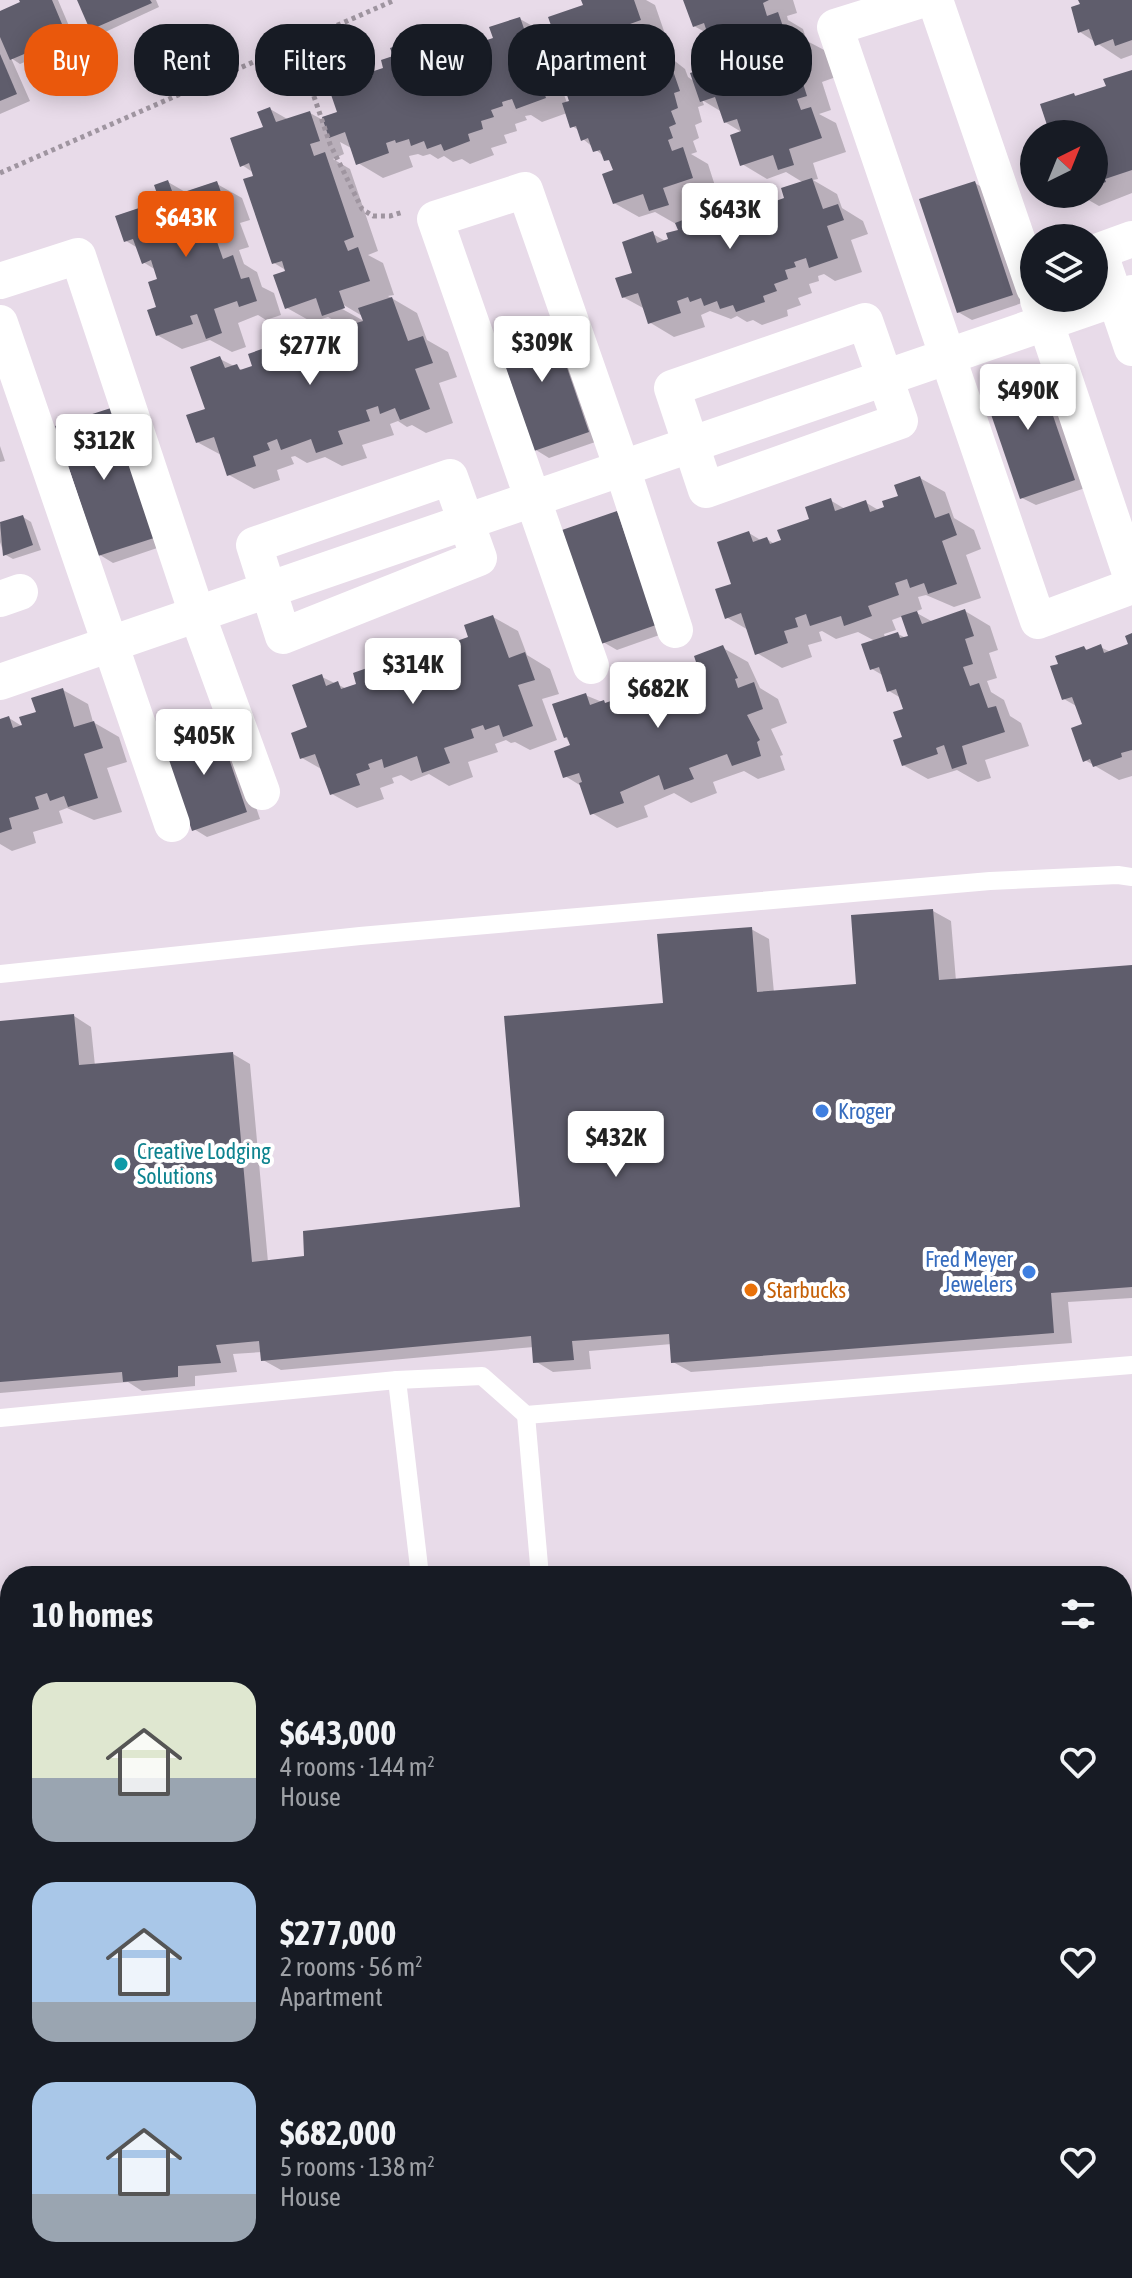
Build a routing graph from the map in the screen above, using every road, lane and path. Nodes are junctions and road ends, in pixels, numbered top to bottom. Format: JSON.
{"nodes":[{"id":1,"x":395,"y":0,"type":"edge"},
{"id":2,"x":921,"y":0,"type":"edge"},
{"id":3,"x":935,"y":0,"type":"edge"},
{"id":4,"x":340,"y":24,"type":"edge"},
{"id":5,"x":255,"y":61,"type":"edge"},
{"id":6,"x":314,"y":96,"type":"edge"},
{"id":7,"x":0,"y":173,"type":"edge"},
{"id":8,"x":435,"y":219,"type":"junction"},
{"id":9,"x":1132,"y":239,"type":"edge"},
{"id":10,"x":1020,"y":247,"type":"edge"},
{"id":11,"x":0,"y":281,"type":"edge"},
{"id":12,"x":1124,"y":296,"type":"edge"},
{"id":13,"x":1038,"y":312,"type":"edge"},
{"id":14,"x":1043,"y":312,"type":"edge"},
{"id":15,"x":0,"y":323,"type":"edge"},
{"id":16,"x":1132,"y":348,"type":"edge"},
{"id":17,"x":948,"y":355,"type":"junction"},
{"id":18,"x":884,"y":377,"type":"junction"},
{"id":19,"x":691,"y":445,"type":"junction"},
{"id":20,"x":622,"y":468,"type":"junction"},
{"id":21,"x":533,"y":498,"type":"junction"},
{"id":22,"x":467,"y":521,"type":"junction"},
{"id":23,"x":1132,"y":579,"type":"edge"},
{"id":24,"x":1132,"y":586,"type":"edge"},
{"id":25,"x":267,"y":590,"type":"junction"},
{"id":26,"x":197,"y":614,"type":"junction"},
{"id":27,"x":675,"y":630,"type":"dead end"},
{"id":28,"x":112,"y":644,"type":"junction"},
{"id":29,"x":591,"y":666,"type":"dead end"},
{"id":30,"x":0,"y":682,"type":"edge"},
{"id":31,"x":262,"y":792,"type":"dead end"},
{"id":32,"x":172,"y":824,"type":"dead end"},
{"id":33,"x":1132,"y":877,"type":"edge"},
{"id":34,"x":0,"y":974,"type":"edge"},
{"id":35,"x":1132,"y":1365,"type":"edge"},
{"id":36,"x":397,"y":1380,"type":"junction"},
{"id":37,"x":526,"y":1415,"type":"junction"},
{"id":38,"x":0,"y":1418,"type":"edge"},
{"id":39,"x":419,"y":1566,"type":"edge"},
{"id":40,"x":539,"y":1566,"type":"edge"}],
"edges":[{"from":1,"to":4,"type":"path"},
{"from":2,"to":17,"type":"street"},
{"from":3,"to":10,"type":"street"},
{"from":5,"to":7,"type":"path"},
{"from":6,"to":8,"type":"path"},
{"from":8,"to":20,"type":"street"},
{"from":8,"to":21,"type":"street"},
{"from":9,"to":12,"type":"street"},
{"from":11,"to":26,"type":"street"},
{"from":12,"to":16,"type":"street"},
{"from":13,"to":17,"type":"street"},
{"from":14,"to":23,"type":"street"},
{"from":15,"to":28,"type":"street"},
{"from":17,"to":18,"type":"street"},
{"from":17,"to":24,"type":"street"},
{"from":18,"to":19,"type":"street"},
{"from":18,"to":19,"type":"street"},
{"from":19,"to":20,"type":"street"},
{"from":20,"to":21,"type":"street"},
{"from":20,"to":27,"type":"street"},
{"from":21,"to":22,"type":"street"},
{"from":21,"to":29,"type":"street"},
{"from":22,"to":25,"type":"street"},
{"from":22,"to":25,"type":"street"},
{"from":22,"to":25,"type":"street"},
{"from":25,"to":26,"type":"street"},
{"from":26,"to":28,"type":"street"},
{"from":26,"to":31,"type":"street"},
{"from":28,"to":30,"type":"street"},
{"from":28,"to":32,"type":"street"},
{"from":33,"to":34,"type":"lane"},
{"from":35,"to":37,"type":"lane"},
{"from":36,"to":37,"type":"lane"},
{"from":36,"to":38,"type":"lane"},
{"from":36,"to":39,"type":"lane"},
{"from":37,"to":40,"type":"lane"}]}
